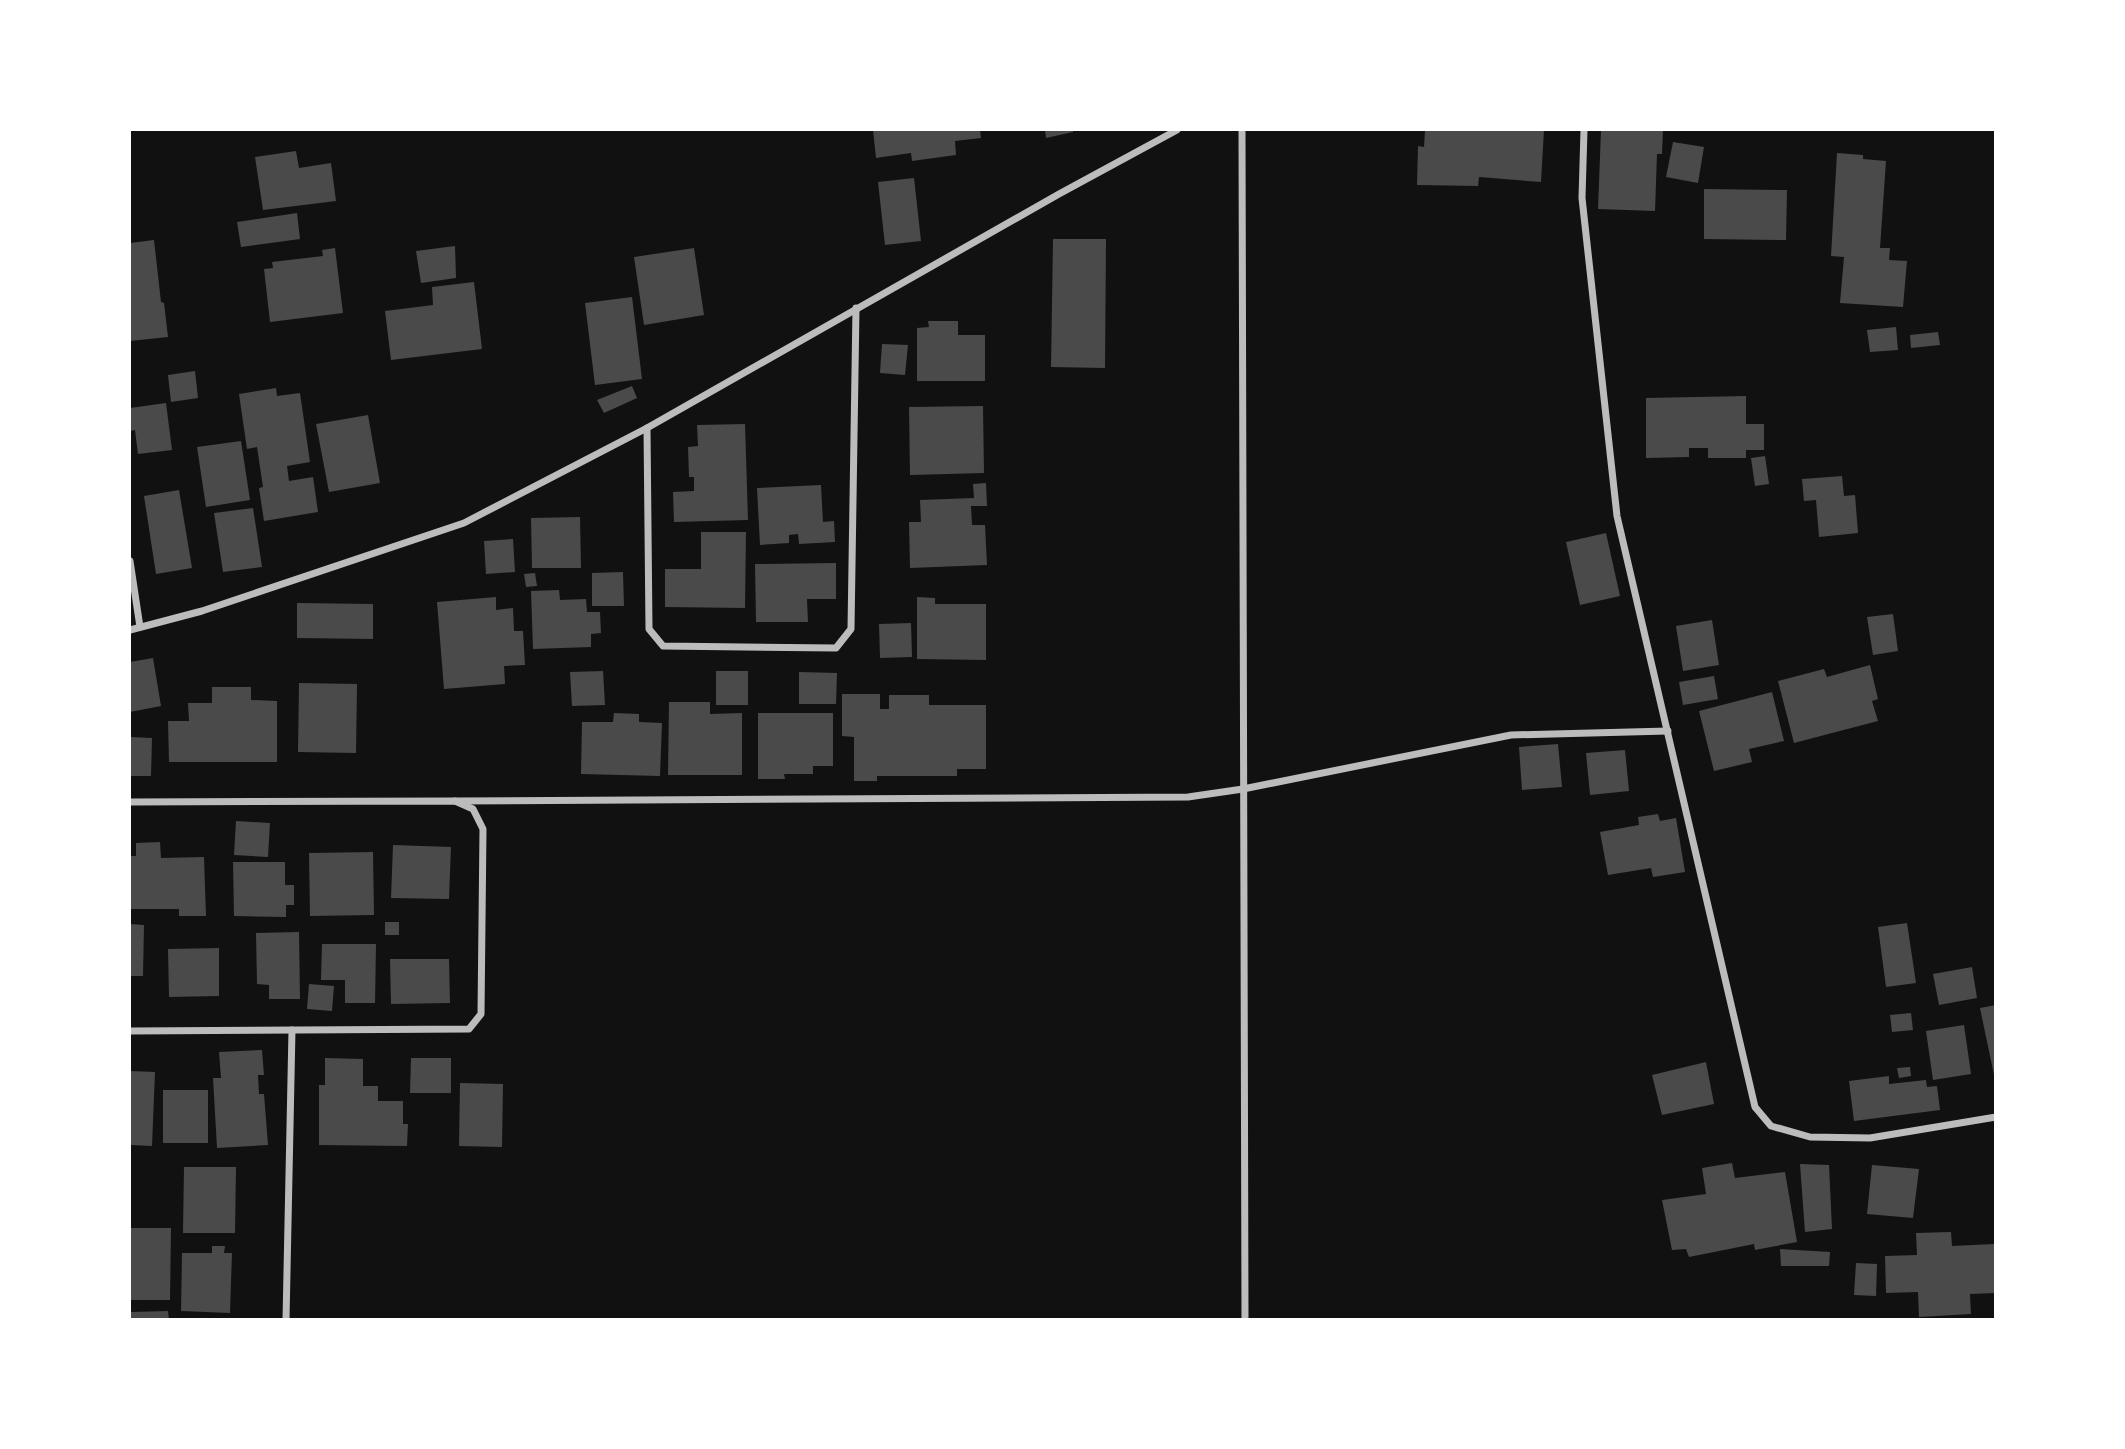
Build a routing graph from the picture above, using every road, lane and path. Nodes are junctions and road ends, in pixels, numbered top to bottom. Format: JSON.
{"nodes":[{"id":1,"x":1177,"y":130,"type":"edge"},
{"id":2,"x":1242,"y":130,"type":"edge"},
{"id":3,"x":1584,"y":130,"type":"edge"},
{"id":4,"x":856,"y":308,"type":"junction"},
{"id":5,"x":647,"y":428,"type":"junction"},
{"id":6,"x":130,"y":561,"type":"edge"},
{"id":7,"x":140,"y":627,"type":"junction"},
{"id":8,"x":130,"y":630,"type":"edge"},
{"id":9,"x":1668,"y":732,"type":"junction"},
{"id":10,"x":1243,"y":789,"type":"junction"},
{"id":11,"x":455,"y":801,"type":"junction"},
{"id":12,"x":130,"y":802,"type":"edge"},
{"id":13,"x":292,"y":1030,"type":"junction"},
{"id":14,"x":130,"y":1031,"type":"edge"},
{"id":15,"x":1996,"y":1117,"type":"edge"},
{"id":16,"x":286,"y":1320,"type":"edge"},
{"id":17,"x":1245,"y":1320,"type":"edge"}],
"edges":[{"from":1,"to":4,"type":"street"},
{"from":2,"to":10,"type":"street"},
{"from":3,"to":9,"type":"street"},
{"from":4,"to":5,"type":"street"},
{"from":4,"to":5,"type":"street"},
{"from":5,"to":7,"type":"street"},
{"from":6,"to":7,"type":"street"},
{"from":7,"to":8,"type":"street"},
{"from":9,"to":10,"type":"street"},
{"from":9,"to":15,"type":"street"},
{"from":10,"to":11,"type":"street"},
{"from":10,"to":17,"type":"street"},
{"from":11,"to":12,"type":"street"},
{"from":11,"to":13,"type":"street"},
{"from":13,"to":14,"type":"street"},
{"from":13,"to":16,"type":"street"}]}
